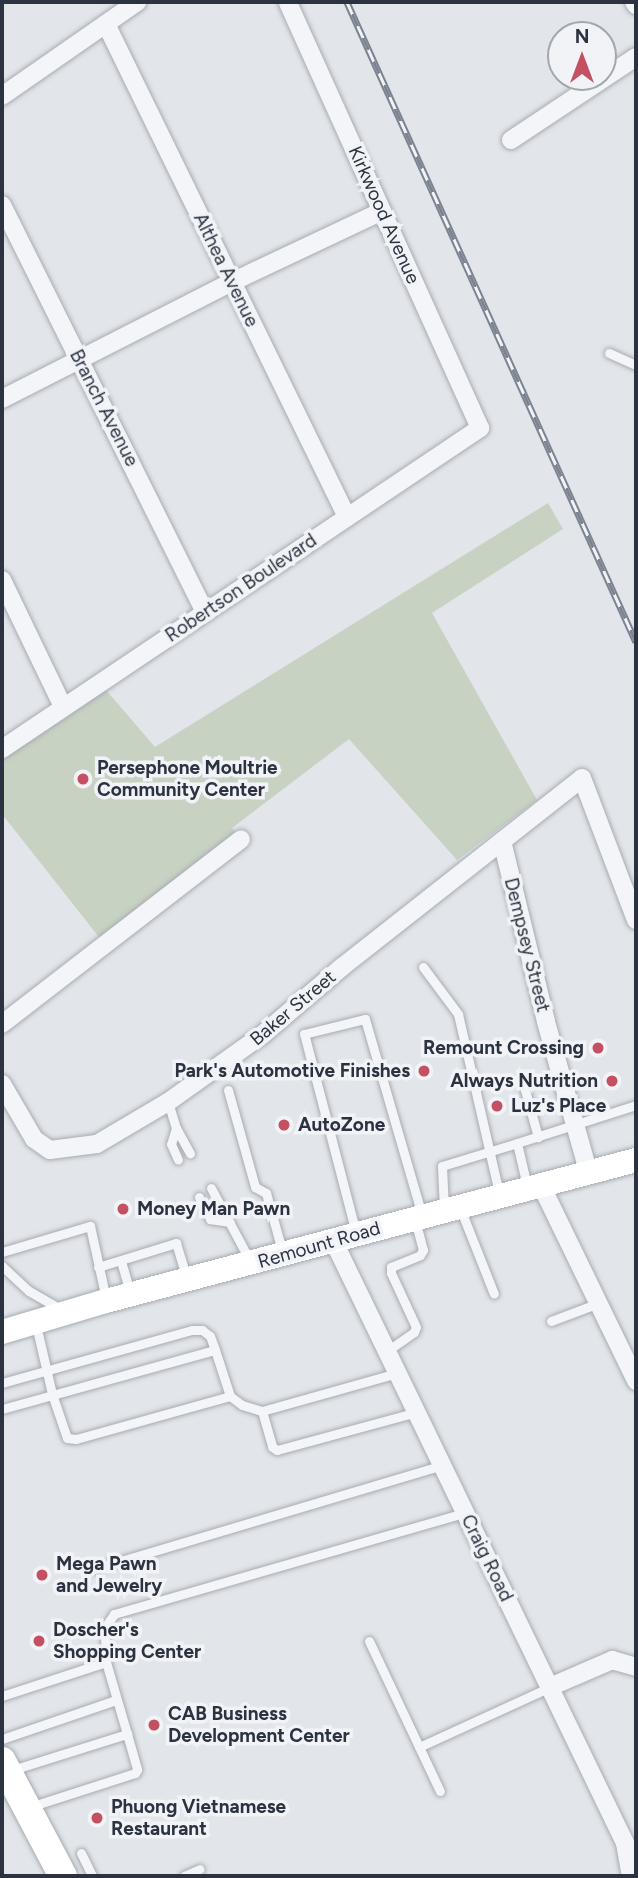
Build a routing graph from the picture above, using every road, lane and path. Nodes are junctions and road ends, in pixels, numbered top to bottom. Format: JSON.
{"nodes":[{"id":1,"x":137,"y":2,"type":"edge"},
{"id":2,"x":288,"y":2,"type":"edge"},
{"id":3,"x":106,"y":24,"type":"junction"},
{"id":4,"x":636,"y":57,"type":"edge"},
{"id":5,"x":2,"y":96,"type":"edge"},
{"id":6,"x":511,"y":140,"type":"dead end"},
{"id":7,"x":2,"y":205,"type":"edge"},
{"id":8,"x":382,"y":211,"type":"junction"},
{"id":9,"x":232,"y":282,"type":"junction"},
{"id":10,"x":609,"y":353,"type":"dead end"},
{"id":11,"x":80,"y":360,"type":"junction"},
{"id":12,"x":636,"y":365,"type":"edge"},
{"id":13,"x":2,"y":399,"type":"edge"},
{"id":14,"x":480,"y":428,"type":"joint"},
{"id":15,"x":347,"y":517,"type":"junction"},
{"id":16,"x":2,"y":580,"type":"edge"},
{"id":17,"x":205,"y":612,"type":"junction"},
{"id":18,"x":63,"y":708,"type":"junction"},
{"id":19,"x":2,"y":749,"type":"edge"},
{"id":20,"x":241,"y":839,"type":"dead end"},
{"id":21,"x":502,"y":841,"type":"junction"},
{"id":22,"x":636,"y":920,"type":"edge"},
{"id":23,"x":423,"y":967,"type":"dead end"},
{"id":24,"x":2,"y":1024,"type":"edge"},
{"id":25,"x":2,"y":1084,"type":"edge"},
{"id":26,"x":228,"y":1090,"type":"dead end"},
{"id":27,"x":525,"y":1090,"type":"dead end"},
{"id":28,"x":168,"y":1102,"type":"junction"},
{"id":29,"x":636,"y":1105,"type":"edge"},
{"id":30,"x":575,"y":1125,"type":"junction"},
{"id":31,"x":176,"y":1128,"type":"junction"},
{"id":32,"x":538,"y":1137,"type":"junction"},
{"id":33,"x":517,"y":1143,"type":"junction"},
{"id":34,"x":491,"y":1150,"type":"junction"},
{"id":35,"x":190,"y":1153,"type":"dead end"},
{"id":36,"x":178,"y":1160,"type":"dead end"},
{"id":37,"x":636,"y":1160,"type":"edge"},
{"id":38,"x":587,"y":1170,"type":"junction"},
{"id":39,"x":534,"y":1185,"type":"junction"},
{"id":40,"x":211,"y":1188,"type":"dead end"},
{"id":41,"x":500,"y":1195,"type":"junction"},
{"id":42,"x":199,"y":1197,"type":"dead end"},
{"id":43,"x":435,"y":1213,"type":"junction"},
{"id":44,"x":230,"y":1222,"type":"junction"},
{"id":45,"x":345,"y":1238,"type":"junction"},
{"id":46,"x":2,"y":1252,"type":"edge"},
{"id":47,"x":284,"y":1255,"type":"junction"},
{"id":48,"x":121,"y":1261,"type":"junction"},
{"id":49,"x":252,"y":1264,"type":"junction"},
{"id":50,"x":2,"y":1266,"type":"edge"},
{"id":51,"x":99,"y":1267,"type":"junction"},
{"id":52,"x":188,"y":1281,"type":"junction"},
{"id":53,"x":494,"y":1294,"type":"dead end"},
{"id":54,"x":130,"y":1295,"type":"junction"},
{"id":55,"x":106,"y":1301,"type":"junction"},
{"id":56,"x":599,"y":1303,"type":"junction"},
{"id":57,"x":70,"y":1314,"type":"junction"},
{"id":58,"x":551,"y":1321,"type":"dead end"},
{"id":59,"x":35,"y":1324,"type":"junction"},
{"id":60,"x":2,"y":1332,"type":"edge"},
{"id":61,"x":215,"y":1350,"type":"junction"},
{"id":62,"x":387,"y":1351,"type":"junction"},
{"id":63,"x":46,"y":1370,"type":"junction"},
{"id":64,"x":397,"y":1373,"type":"junction"},
{"id":65,"x":636,"y":1381,"type":"edge"},
{"id":66,"x":2,"y":1382,"type":"edge"},
{"id":67,"x":52,"y":1394,"type":"junction"},
{"id":68,"x":230,"y":1396,"type":"junction"},
{"id":69,"x":2,"y":1409,"type":"edge"},
{"id":70,"x":262,"y":1411,"type":"junction"},
{"id":71,"x":417,"y":1412,"type":"junction"},
{"id":72,"x":442,"y":1465,"type":"junction"},
{"id":73,"x":465,"y":1513,"type":"junction"},
{"id":74,"x":94,"y":1569,"type":"dead end"},
{"id":75,"x":369,"y":1641,"type":"dead end"},
{"id":76,"x":106,"y":1661,"type":"junction"},
{"id":77,"x":636,"y":1667,"type":"edge"},
{"id":78,"x":550,"y":1687,"type":"junction"},
{"id":79,"x":2,"y":1696,"type":"edge"},
{"id":80,"x":116,"y":1700,"type":"junction"},
{"id":81,"x":127,"y":1734,"type":"junction"},
{"id":82,"x":2,"y":1739,"type":"edge"},
{"id":83,"x":419,"y":1747,"type":"junction"},
{"id":84,"x":3,"y":1764,"type":"edge"},
{"id":85,"x":440,"y":1791,"type":"dead end"},
{"id":86,"x":26,"y":1808,"type":"junction"},
{"id":87,"x":81,"y":1853,"type":"dead end"},
{"id":88,"x":200,"y":1869,"type":"dead end"},
{"id":89,"x":63,"y":1876,"type":"edge"},
{"id":90,"x":92,"y":1876,"type":"edge"},
{"id":91,"x":184,"y":1876,"type":"edge"},
{"id":92,"x":631,"y":1876,"type":"edge"}],
"edges":[{"from":1,"to":3,"type":"street"},
{"from":2,"to":8,"type":"street","name":"Kirkwood Avenue"},
{"from":3,"to":5,"type":"street"},
{"from":3,"to":9,"type":"street","name":"Althea Avenue"},
{"from":4,"to":6,"type":"street"},
{"from":7,"to":11,"type":"street","name":"Branch Avenue"},
{"from":8,"to":9,"type":"street"},
{"from":8,"to":14,"type":"street","name":"Kirkwood Avenue"},
{"from":9,"to":11,"type":"street"},
{"from":9,"to":15,"type":"street","name":"Althea Avenue"},
{"from":10,"to":12,"type":"lane"},
{"from":11,"to":13,"type":"street"},
{"from":11,"to":17,"type":"street","name":"Branch Avenue"},
{"from":14,"to":15,"type":"street","name":"Robertson Boulevard"},
{"from":15,"to":17,"type":"street","name":"Robertson Boulevard"},
{"from":16,"to":18,"type":"street"},
{"from":17,"to":18,"type":"street","name":"Robertson Boulevard"},
{"from":18,"to":19,"type":"street","name":"Robertson Boulevard"},
{"from":20,"to":24,"type":"street"},
{"from":21,"to":22,"type":"street","name":"Baker Street"},
{"from":21,"to":28,"type":"street","name":"Baker Street"},
{"from":21,"to":30,"type":"street","name":"Dempsey Street"},
{"from":23,"to":34,"type":"lane"},
{"from":25,"to":28,"type":"street","name":"Baker Street"},
{"from":26,"to":47,"type":"lane"},
{"from":27,"to":32,"type":"lane"},
{"from":28,"to":31,"type":"lane"},
{"from":29,"to":30,"type":"lane"},
{"from":30,"to":32,"type":"lane"},
{"from":30,"to":38,"type":"street","name":"Dempsey Street"},
{"from":31,"to":35,"type":"lane"},
{"from":31,"to":36,"type":"lane"},
{"from":32,"to":33,"type":"lane"},
{"from":33,"to":34,"type":"lane"},
{"from":33,"to":39,"type":"lane"},
{"from":34,"to":41,"type":"lane"},
{"from":34,"to":43,"type":"lane"},
{"from":37,"to":38,"type":"main road","name":"Remount Road"},
{"from":38,"to":39,"type":"main road","name":"Remount Road"},
{"from":39,"to":41,"type":"main road","name":"Remount Road"},
{"from":39,"to":56,"type":"street"},
{"from":40,"to":44,"type":"lane"},
{"from":41,"to":43,"type":"main road","name":"Remount Road"},
{"from":42,"to":44,"type":"lane"},
{"from":43,"to":45,"type":"main road","name":"Remount Road"},
{"from":43,"to":45,"type":"lane"},
{"from":43,"to":53,"type":"lane"},
{"from":43,"to":62,"type":"lane"},
{"from":44,"to":49,"type":"lane"},
{"from":45,"to":47,"type":"main road","name":"Remount Road"},
{"from":45,"to":62,"type":"street","name":"Craig Road"},
{"from":46,"to":51,"type":"lane"},
{"from":47,"to":49,"type":"main road","name":"Remount Road"},
{"from":48,"to":51,"type":"lane"},
{"from":48,"to":52,"type":"lane"},
{"from":48,"to":54,"type":"lane"},
{"from":49,"to":52,"type":"main road","name":"Remount Road"},
{"from":50,"to":57,"type":"lane"},
{"from":51,"to":55,"type":"lane"},
{"from":52,"to":54,"type":"main road","name":"Remount Road"},
{"from":54,"to":55,"type":"main road","name":"Remount Road"},
{"from":55,"to":57,"type":"main road","name":"Remount Road"},
{"from":56,"to":58,"type":"lane"},
{"from":56,"to":65,"type":"street"},
{"from":57,"to":59,"type":"main road","name":"Remount Road"},
{"from":59,"to":60,"type":"main road","name":"Remount Road"},
{"from":59,"to":63,"type":"lane"},
{"from":61,"to":63,"type":"lane"},
{"from":61,"to":67,"type":"lane"},
{"from":61,"to":68,"type":"lane"},
{"from":62,"to":64,"type":"street","name":"Craig Road"},
{"from":63,"to":66,"type":"lane"},
{"from":63,"to":67,"type":"lane"},
{"from":64,"to":70,"type":"lane"},
{"from":64,"to":71,"type":"street","name":"Craig Road"},
{"from":67,"to":68,"type":"lane"},
{"from":67,"to":69,"type":"lane"},
{"from":68,"to":70,"type":"lane"},
{"from":70,"to":71,"type":"lane"},
{"from":71,"to":72,"type":"street","name":"Craig Road"},
{"from":72,"to":73,"type":"street","name":"Craig Road"},
{"from":72,"to":74,"type":"lane"},
{"from":73,"to":76,"type":"lane"},
{"from":73,"to":78,"type":"street","name":"Craig Road"},
{"from":75,"to":83,"type":"lane"},
{"from":76,"to":79,"type":"lane"},
{"from":76,"to":80,"type":"lane"},
{"from":77,"to":78,"type":"street"},
{"from":78,"to":83,"type":"lane"},
{"from":78,"to":92,"type":"street","name":"Craig Road"},
{"from":80,"to":81,"type":"lane"},
{"from":80,"to":82,"type":"lane"},
{"from":81,"to":84,"type":"lane"},
{"from":81,"to":86,"type":"lane"},
{"from":83,"to":85,"type":"lane"},
{"from":84,"to":86,"type":"main road"},
{"from":86,"to":89,"type":"main road"},
{"from":87,"to":90,"type":"lane"},
{"from":88,"to":91,"type":"lane"}]}
